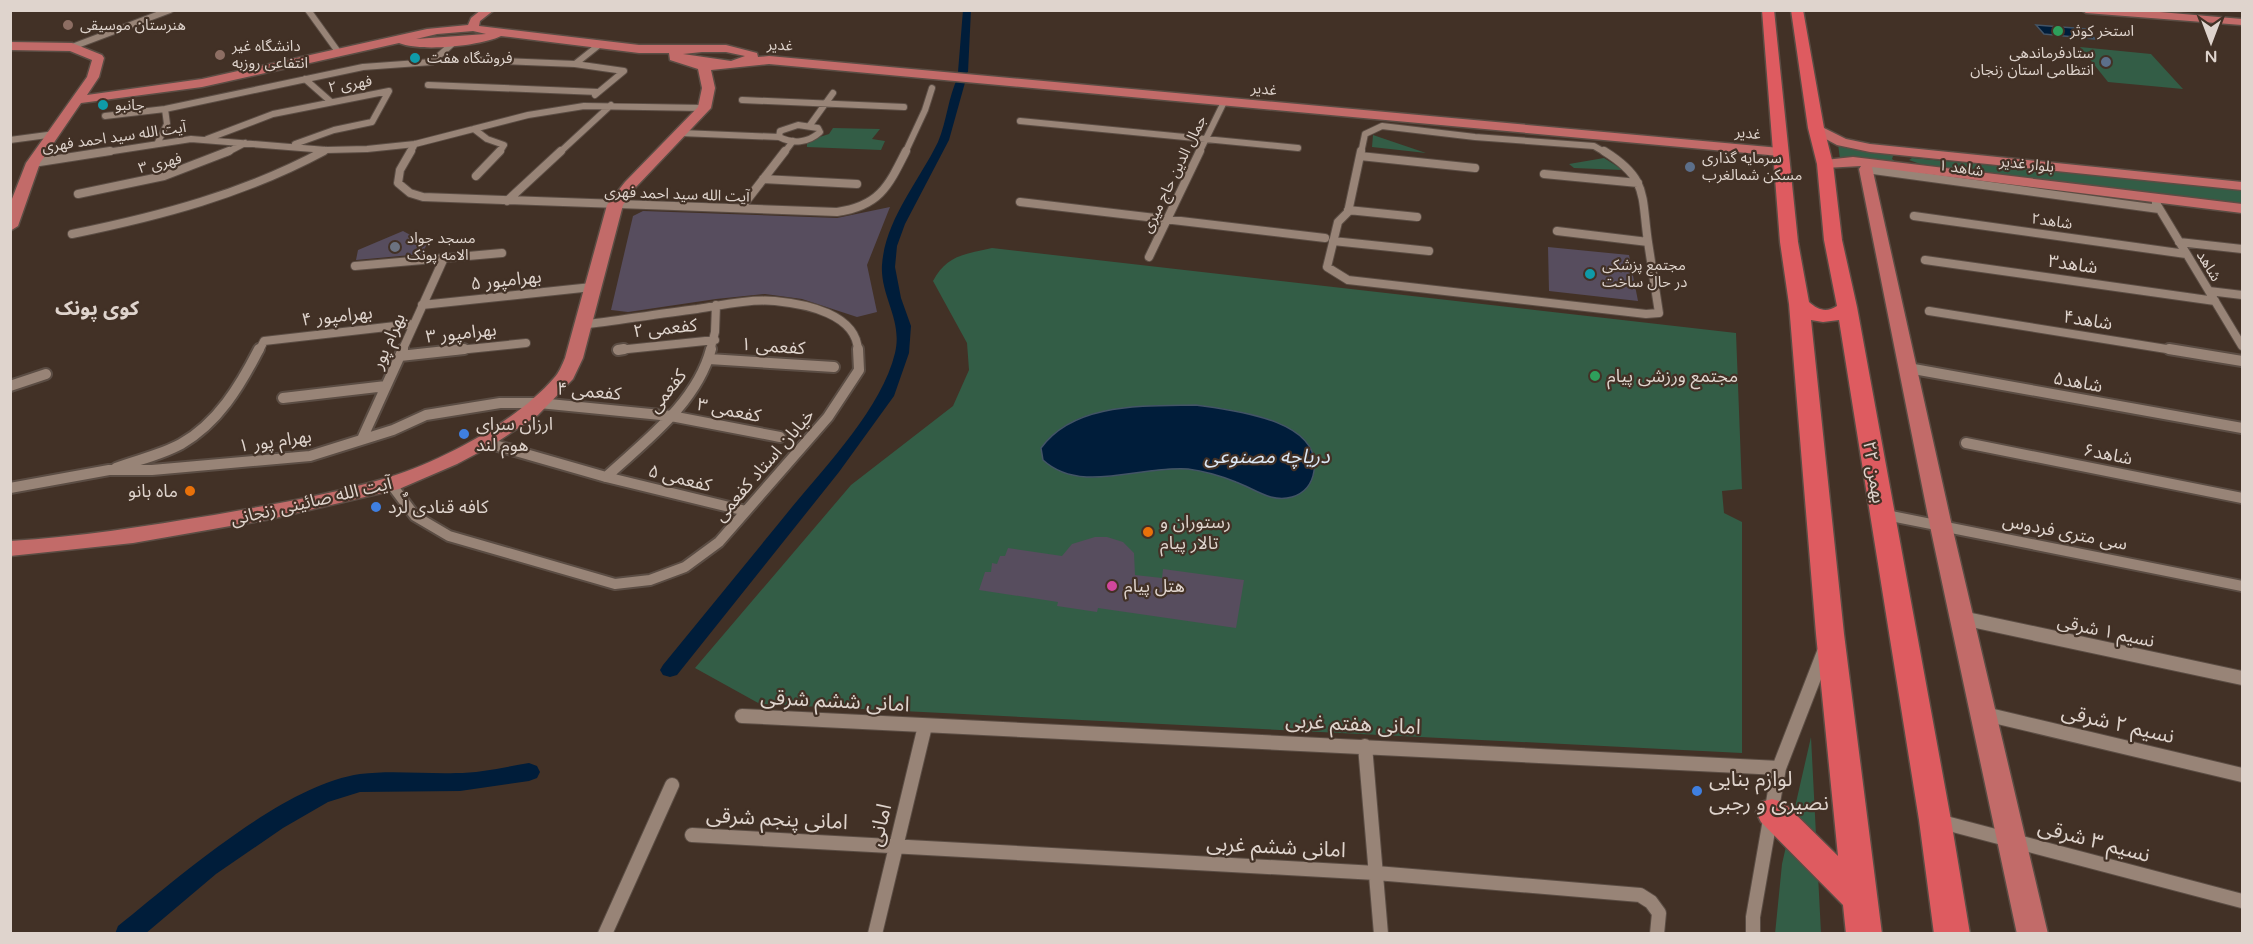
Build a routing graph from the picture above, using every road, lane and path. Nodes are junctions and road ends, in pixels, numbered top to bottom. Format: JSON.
{"nodes":[{"id":1,"x":170,"y":10,"type":"edge"},
{"id":2,"x":308,"y":10,"type":"edge"},
{"id":3,"x":476,"y":10,"type":"edge"},
{"id":4,"x":489,"y":10,"type":"edge"},
{"id":5,"x":1768,"y":10,"type":"edge"},
{"id":6,"x":1797,"y":10,"type":"edge"},
{"id":7,"x":2086,"y":10,"type":"edge"},
{"id":8,"x":2242,"y":22,"type":"edge"},
{"id":9,"x":473,"y":28,"type":"junction"},
{"id":10,"x":446,"y":30,"type":"junction"},
{"id":11,"x":497,"y":32,"type":"junction"},
{"id":12,"x":486,"y":39,"type":"junction"},
{"id":13,"x":544,"y":39,"type":"junction"},
{"id":14,"x":415,"y":40,"type":"junction"},
{"id":15,"x":452,"y":44,"type":"dead end"},
{"id":16,"x":598,"y":45,"type":"junction"},
{"id":17,"x":10,"y":46,"type":"edge"},
{"id":18,"x":72,"y":47,"type":"junction"},
{"id":19,"x":342,"y":52,"type":"junction"},
{"id":20,"x":680,"y":55,"type":"junction"},
{"id":21,"x":749,"y":59,"type":"junction"},
{"id":22,"x":477,"y":60,"type":"dead end"},
{"id":23,"x":726,"y":63,"type":"junction"},
{"id":24,"x":575,"y":64,"type":"junction"},
{"id":25,"x":703,"y":67,"type":"junction"},
{"id":26,"x":305,"y":79,"type":"junction"},
{"id":27,"x":428,"y":85,"type":"dead end"},
{"id":28,"x":932,"y":88,"type":"dead end"},
{"id":29,"x":598,"y":92,"type":"junction"},
{"id":30,"x":833,"y":93,"type":"dead end"},
{"id":31,"x":76,"y":100,"type":"junction"},
{"id":32,"x":742,"y":100,"type":"dead end"},
{"id":33,"x":330,"y":101,"type":"junction"},
{"id":34,"x":1224,"y":102,"type":"junction"},
{"id":35,"x":826,"y":103,"type":"junction"},
{"id":36,"x":611,"y":105,"type":"junction"},
{"id":37,"x":584,"y":106,"type":"junction"},
{"id":38,"x":904,"y":107,"type":"dead end"},
{"id":39,"x":704,"y":108,"type":"junction"},
{"id":40,"x":165,"y":109,"type":"junction"},
{"id":41,"x":105,"y":116,"type":"dead end"},
{"id":42,"x":1020,"y":121,"type":"dead end"},
{"id":43,"x":810,"y":125,"type":"junction"},
{"id":44,"x":1816,"y":128,"type":"junction"},
{"id":45,"x":474,"y":129,"type":"junction"},
{"id":46,"x":684,"y":130,"type":"junction"},
{"id":47,"x":1498,"y":133,"type":"junction"},
{"id":48,"x":55,"y":134,"type":"junction"},
{"id":49,"x":780,"y":134,"type":"junction"},
{"id":50,"x":206,"y":139,"type":"junction"},
{"id":51,"x":1206,"y":139,"type":"junction"},
{"id":52,"x":10,"y":140,"type":"edge"},
{"id":53,"x":793,"y":141,"type":"junction"},
{"id":54,"x":158,"y":142,"type":"junction"},
{"id":55,"x":244,"y":143,"type":"junction"},
{"id":56,"x":295,"y":144,"type":"dead end"},
{"id":57,"x":415,"y":144,"type":"junction"},
{"id":58,"x":1298,"y":148,"type":"dead end"},
{"id":59,"x":326,"y":150,"type":"junction"},
{"id":60,"x":1781,"y":152,"type":"junction"},
{"id":61,"x":1907,"y":153,"type":"junction"},
{"id":62,"x":1360,"y":156,"type":"junction"},
{"id":63,"x":33,"y":163,"type":"junction"},
{"id":64,"x":1825,"y":164,"type":"junction"},
{"id":65,"x":1475,"y":168,"type":"dead end"},
{"id":66,"x":1911,"y":168,"type":"junction"},
{"id":67,"x":1866,"y":169,"type":"joint"},
{"id":68,"x":1544,"y":174,"type":"dead end"},
{"id":69,"x":476,"y":176,"type":"dead end"},
{"id":70,"x":763,"y":179,"type":"junction"},
{"id":71,"x":1638,"y":183,"type":"junction"},
{"id":72,"x":857,"y":184,"type":"dead end"},
{"id":73,"x":2242,"y":186,"type":"edge"},
{"id":74,"x":78,"y":194,"type":"dead end"},
{"id":75,"x":507,"y":201,"type":"junction"},
{"id":76,"x":1020,"y":202,"type":"dead end"},
{"id":77,"x":744,"y":204,"type":"dead end"},
{"id":78,"x":2156,"y":204,"type":"junction"},
{"id":79,"x":615,"y":206,"type":"junction"},
{"id":80,"x":2242,"y":208,"type":"edge"},
{"id":81,"x":1348,"y":210,"type":"junction"},
{"id":82,"x":1914,"y":216,"type":"dead end"},
{"id":83,"x":1417,"y":217,"type":"dead end"},
{"id":84,"x":1167,"y":220,"type":"junction"},
{"id":85,"x":10,"y":226,"type":"edge"},
{"id":86,"x":1557,"y":231,"type":"dead end"},
{"id":87,"x":72,"y":234,"type":"dead end"},
{"id":88,"x":1329,"y":240,"type":"junction"},
{"id":89,"x":1648,"y":242,"type":"junction"},
{"id":90,"x":2179,"y":242,"type":"junction"},
{"id":91,"x":2242,"y":249,"type":"edge"},
{"id":92,"x":1429,"y":251,"type":"dead end"},
{"id":93,"x":502,"y":253,"type":"dead end"},
{"id":94,"x":2186,"y":254,"type":"junction"},
{"id":95,"x":1149,"y":257,"type":"dead end"},
{"id":96,"x":444,"y":258,"type":"junction"},
{"id":97,"x":1925,"y":260,"type":"dead end"},
{"id":98,"x":355,"y":266,"type":"dead end"},
{"id":99,"x":592,"y":287,"type":"junction"},
{"id":100,"x":2209,"y":291,"type":"junction"},
{"id":101,"x":2242,"y":295,"type":"edge"},
{"id":102,"x":2215,"y":301,"type":"junction"},
{"id":103,"x":1799,"y":304,"type":"junction"},
{"id":104,"x":422,"y":305,"type":"junction"},
{"id":105,"x":716,"y":305,"type":"junction"},
{"id":106,"x":1847,"y":307,"type":"junction"},
{"id":107,"x":1929,"y":311,"type":"dead end"},
{"id":108,"x":413,"y":324,"type":"junction"},
{"id":109,"x":582,"y":325,"type":"junction"},
{"id":110,"x":716,"y":340,"type":"junction"},
{"id":111,"x":526,"y":343,"type":"dead end"},
{"id":112,"x":2242,"y":346,"type":"edge"},
{"id":113,"x":618,"y":350,"type":"dead end"},
{"id":114,"x":400,"y":356,"type":"junction"},
{"id":115,"x":709,"y":359,"type":"junction"},
{"id":116,"x":2242,"y":361,"type":"edge"},
{"id":117,"x":834,"y":367,"type":"dead end"},
{"id":118,"x":1908,"y":368,"type":"junction"},
{"id":119,"x":46,"y":374,"type":"dead end"},
{"id":120,"x":10,"y":386,"type":"edge"},
{"id":121,"x":386,"y":386,"type":"junction"},
{"id":122,"x":283,"y":398,"type":"dead end"},
{"id":123,"x":539,"y":403,"type":"junction"},
{"id":124,"x":671,"y":416,"type":"junction"},
{"id":125,"x":2242,"y":428,"type":"edge"},
{"id":126,"x":780,"y":437,"type":"dead end"},
{"id":127,"x":362,"y":439,"type":"junction"},
{"id":128,"x":484,"y":442,"type":"junction"},
{"id":129,"x":1966,"y":443,"type":"dead end"},
{"id":130,"x":108,"y":470,"type":"junction"},
{"id":131,"x":606,"y":477,"type":"junction"},
{"id":132,"x":391,"y":484,"type":"junction"},
{"id":133,"x":10,"y":488,"type":"edge"},
{"id":134,"x":2242,"y":498,"type":"edge"},
{"id":135,"x":746,"y":511,"type":"junction"},
{"id":136,"x":1881,"y":513,"type":"junction"},
{"id":137,"x":1941,"y":525,"type":"junction"},
{"id":138,"x":10,"y":549,"type":"edge"},
{"id":139,"x":2242,"y":586,"type":"edge"},
{"id":140,"x":1962,"y":618,"type":"junction"},
{"id":141,"x":1830,"y":634,"type":"junction"},
{"id":142,"x":2242,"y":678,"type":"edge"},
{"id":143,"x":1985,"y":714,"type":"junction"},
{"id":144,"x":742,"y":716,"type":"dead end"},
{"id":145,"x":925,"y":726,"type":"junction"},
{"id":146,"x":1365,"y":746,"type":"junction"},
{"id":147,"x":1779,"y":768,"type":"junction"},
{"id":148,"x":2242,"y":775,"type":"edge"},
{"id":149,"x":672,"y":785,"type":"dead end"},
{"id":150,"x":1772,"y":812,"type":"junction"},
{"id":151,"x":1935,"y":820,"type":"junction"},
{"id":152,"x":692,"y":835,"type":"dead end"},
{"id":153,"x":2012,"y":841,"type":"junction"},
{"id":154,"x":896,"y":848,"type":"junction"},
{"id":155,"x":1376,"y":873,"type":"junction"},
{"id":156,"x":1860,"y":899,"type":"junction"},
{"id":157,"x":2242,"y":901,"type":"edge"},
{"id":158,"x":605,"y":933,"type":"edge"},
{"id":159,"x":875,"y":933,"type":"edge"},
{"id":160,"x":1381,"y":933,"type":"edge"},
{"id":161,"x":1657,"y":933,"type":"edge"},
{"id":162,"x":1753,"y":933,"type":"edge"},
{"id":163,"x":1864,"y":933,"type":"edge"},
{"id":164,"x":1952,"y":933,"type":"edge"},
{"id":165,"x":2033,"y":933,"type":"edge"}],
"edges":[{"from":1,"to":18,"type":"street"},
{"from":2,"to":19,"type":"street"},
{"from":3,"to":10,"type":"main road"},
{"from":4,"to":9,"type":"main road"},
{"from":5,"to":60,"type":"highway"},
{"from":6,"to":44,"type":"highway","name":"۲۲ بهمن"},
{"from":7,"to":8,"type":"main road"},
{"from":9,"to":10,"type":"main road"},
{"from":9,"to":11,"type":"main road"},
{"from":10,"to":14,"type":"main road"},
{"from":11,"to":12,"type":"main road"},
{"from":11,"to":13,"type":"main road"},
{"from":12,"to":13,"type":"main road"},
{"from":12,"to":14,"type":"main road"},
{"from":13,"to":16,"type":"main road"},
{"from":14,"to":19,"type":"main road"},
{"from":15,"to":26,"type":"street"},
{"from":16,"to":20,"type":"main road"},
{"from":16,"to":24,"type":"street"},
{"from":17,"to":18,"type":"main road"},
{"from":18,"to":31,"type":"main road"},
{"from":19,"to":31,"type":"main road"},
{"from":20,"to":21,"type":"main road"},
{"from":20,"to":23,"type":"main road"},
{"from":20,"to":25,"type":"main road"},
{"from":21,"to":23,"type":"main road","name":"غدیر"},
{"from":21,"to":34,"type":"main road","name":"غدیر"},
{"from":22,"to":24,"type":"street"},
{"from":23,"to":25,"type":"main road"},
{"from":24,"to":29,"type":"street"},
{"from":25,"to":39,"type":"main road"},
{"from":26,"to":33,"type":"street"},
{"from":26,"to":40,"type":"street"},
{"from":27,"to":29,"type":"street"},
{"from":28,"to":79,"type":"street","name":"آیت الله سید احمد فهری"},
{"from":29,"to":37,"type":"street"},
{"from":30,"to":35,"type":"street"},
{"from":31,"to":48,"type":"main road"},
{"from":32,"to":35,"type":"street"},
{"from":33,"to":50,"type":"street","name":"فهری ۲"},
{"from":33,"to":56,"type":"street","name":"فهری ۲"},
{"from":34,"to":47,"type":"main road","name":"غدیر"},
{"from":34,"to":51,"type":"street","name":"جمال الدین حاج میری"},
{"from":35,"to":38,"type":"street"},
{"from":35,"to":43,"type":"street"},
{"from":36,"to":37,"type":"street","name":"آیت الله سید احمد فهری"},
{"from":36,"to":39,"type":"street","name":"آیت الله سید احمد فهری"},
{"from":36,"to":75,"type":"street"},
{"from":37,"to":45,"type":"street","name":"آیت الله سید احمد فهری"},
{"from":39,"to":46,"type":"main road","name":"آیت الله صائینی زنجانی"},
{"from":40,"to":41,"type":"street"},
{"from":40,"to":54,"type":"street"},
{"from":42,"to":51,"type":"street"},
{"from":43,"to":49,"type":"street"},
{"from":43,"to":53,"type":"street"},
{"from":44,"to":61,"type":"main road","name":"بلوار غدیر"},
{"from":44,"to":64,"type":"highway","name":"۲۲ بهمن"},
{"from":45,"to":57,"type":"street","name":"آیت الله سید احمد فهری"},
{"from":45,"to":69,"type":"street"},
{"from":46,"to":49,"type":"street"},
{"from":46,"to":79,"type":"main road","name":"آیت الله صائینی زنجانی"},
{"from":47,"to":60,"type":"main road","name":"غدیر"},
{"from":47,"to":62,"type":"street"},
{"from":47,"to":71,"type":"street"},
{"from":48,"to":52,"type":"street"},
{"from":48,"to":63,"type":"main road"},
{"from":49,"to":53,"type":"street"},
{"from":50,"to":54,"type":"street","name":"آیت الله سید احمد فهری"},
{"from":50,"to":55,"type":"street","name":"آیت الله سید احمد فهری"},
{"from":51,"to":58,"type":"street"},
{"from":51,"to":84,"type":"street","name":"جمال الدین حاج میری"},
{"from":53,"to":70,"type":"street"},
{"from":54,"to":63,"type":"street","name":"آیت الله سید احمد فهری"},
{"from":55,"to":59,"type":"street","name":"آیت الله سید احمد فهری"},
{"from":55,"to":74,"type":"street","name":"فهری ۳"},
{"from":57,"to":59,"type":"street","name":"آیت الله سید احمد فهری"},
{"from":57,"to":75,"type":"street","name":"آیت الله سید احمد فهری"},
{"from":59,"to":87,"type":"street"},
{"from":60,"to":103,"type":"highway"},
{"from":61,"to":66,"type":"main road"},
{"from":61,"to":73,"type":"main road","name":"بلوار غدیر"},
{"from":62,"to":65,"type":"street"},
{"from":62,"to":81,"type":"street"},
{"from":63,"to":85,"type":"main road"},
{"from":64,"to":66,"type":"main road","name":"بلوار غدیر"},
{"from":64,"to":106,"type":"highway","name":"۲۲ بهمن"},
{"from":66,"to":78,"type":"main road","name":"بلوار غدیر"},
{"from":67,"to":78,"type":"street","name":"شاهد ۱"},
{"from":67,"to":118,"type":"main road"},
{"from":68,"to":71,"type":"street"},
{"from":70,"to":72,"type":"street"},
{"from":70,"to":77,"type":"street"},
{"from":71,"to":89,"type":"street"},
{"from":75,"to":79,"type":"street","name":"آیت الله سید احمد فهری"},
{"from":76,"to":84,"type":"street"},
{"from":78,"to":80,"type":"main road","name":"بلوار غدیر"},
{"from":78,"to":90,"type":"street","name":"شاهد"},
{"from":79,"to":99,"type":"main road","name":"آیت الله صائینی زنجانی"},
{"from":81,"to":83,"type":"street"},
{"from":81,"to":88,"type":"street"},
{"from":82,"to":94,"type":"street","name":"شاهد۲"},
{"from":84,"to":88,"type":"street"},
{"from":84,"to":95,"type":"street","name":"جمال الدین حاج میری"},
{"from":86,"to":89,"type":"street"},
{"from":88,"to":89,"type":"street"},
{"from":88,"to":92,"type":"street"},
{"from":90,"to":91,"type":"street"},
{"from":90,"to":94,"type":"street","name":"شاهد"},
{"from":93,"to":96,"type":"street"},
{"from":94,"to":100,"type":"street","name":"شاهد"},
{"from":96,"to":98,"type":"street"},
{"from":96,"to":104,"type":"street","name":"بهرام پور"},
{"from":97,"to":102,"type":"street","name":"شاهد۳"},
{"from":99,"to":104,"type":"street","name":"بهرامپور ۵"},
{"from":99,"to":109,"type":"main road","name":"آیت الله صائینی زنجانی"},
{"from":100,"to":101,"type":"street"},
{"from":100,"to":102,"type":"street","name":"شاهد"},
{"from":102,"to":112,"type":"street","name":"شاهد"},
{"from":103,"to":106,"type":"highway"},
{"from":103,"to":141,"type":"highway"},
{"from":104,"to":108,"type":"street","name":"بهرام پور"},
{"from":105,"to":109,"type":"street","name":"خیابان استاد کفعمی"},
{"from":105,"to":110,"type":"street","name":"کفعمی"},
{"from":105,"to":135,"type":"street","name":"خیابان استاد کفعمی"},
{"from":106,"to":136,"type":"highway","name":"۲۲ بهمن"},
{"from":107,"to":116,"type":"street","name":"شاهد۴"},
{"from":108,"to":114,"type":"street","name":"بهرام پور"},
{"from":108,"to":130,"type":"street","name":"بهرامپور ۴"},
{"from":109,"to":123,"type":"main road","name":"آیت الله صائینی زنجانی"},
{"from":110,"to":113,"type":"street","name":"کفعمی ۲"},
{"from":110,"to":115,"type":"street","name":"کفعمی"},
{"from":111,"to":114,"type":"street","name":"بهرامپور ۳"},
{"from":114,"to":121,"type":"street","name":"بهرام پور"},
{"from":115,"to":117,"type":"street","name":"کفعمی ۱"},
{"from":115,"to":124,"type":"street","name":"کفعمی"},
{"from":118,"to":125,"type":"street","name":"شاهد۵"},
{"from":118,"to":137,"type":"main road"},
{"from":119,"to":120,"type":"street"},
{"from":121,"to":122,"type":"street"},
{"from":121,"to":127,"type":"street","name":"بهرام پور"},
{"from":123,"to":124,"type":"street","name":"کفعمی ۴"},
{"from":123,"to":127,"type":"street","name":"بهرام پور ۱"},
{"from":123,"to":128,"type":"main road","name":"آیت الله صائینی زنجانی"},
{"from":124,"to":126,"type":"street","name":"کفعمی ۳"},
{"from":124,"to":131,"type":"street","name":"کفعمی"},
{"from":127,"to":130,"type":"street","name":"بهرام پور ۱"},
{"from":128,"to":131,"type":"street","name":"کفعمی ۵"},
{"from":128,"to":132,"type":"main road","name":"آیت الله صائینی زنجانی"},
{"from":129,"to":134,"type":"street","name":"شاهد۶"},
{"from":130,"to":133,"type":"street","name":"بهرام پور ۱"},
{"from":131,"to":135,"type":"street","name":"کفعمی ۵"},
{"from":132,"to":135,"type":"street","name":"خیابان استاد کفعمی"},
{"from":132,"to":138,"type":"main road","name":"آیت الله صائینی زنجانی"},
{"from":136,"to":137,"type":"street","name":"سی متری فردوس"},
{"from":136,"to":151,"type":"highway","name":"۲۲ بهمن"},
{"from":137,"to":139,"type":"street","name":"سی متری فردوس"},
{"from":137,"to":140,"type":"main road"},
{"from":140,"to":142,"type":"street","name":"نسیم ۱ شرقی"},
{"from":140,"to":143,"type":"main road"},
{"from":141,"to":147,"type":"street"},
{"from":141,"to":156,"type":"highway"},
{"from":143,"to":148,"type":"street","name":"نسیم ۲ شرقی"},
{"from":143,"to":153,"type":"main road"},
{"from":144,"to":145,"type":"street","name":"امانی ششم شرقی"},
{"from":145,"to":146,"type":"street","name":"امانی هفتم غربی"},
{"from":145,"to":154,"type":"street","name":"امانی"},
{"from":146,"to":147,"type":"street","name":"امانی هفتم غربی"},
{"from":146,"to":155,"type":"street"},
{"from":147,"to":150,"type":"street"},
{"from":149,"to":158,"type":"street"},
{"from":150,"to":156,"type":"highway"},
{"from":150,"to":162,"type":"street"},
{"from":151,"to":153,"type":"street","name":"نسیم ۳ شرقی"},
{"from":151,"to":164,"type":"highway","name":"۲۲ بهمن"},
{"from":152,"to":154,"type":"street","name":"امانی پنجم شرقی"},
{"from":153,"to":157,"type":"street","name":"نسیم ۳ شرقی"},
{"from":153,"to":165,"type":"main road"},
{"from":154,"to":155,"type":"street","name":"امانی ششم غربی"},
{"from":154,"to":159,"type":"street","name":"امانی"},
{"from":155,"to":160,"type":"street"},
{"from":155,"to":161,"type":"street","name":"امانی ششم غربی"},
{"from":156,"to":163,"type":"highway"}]}
